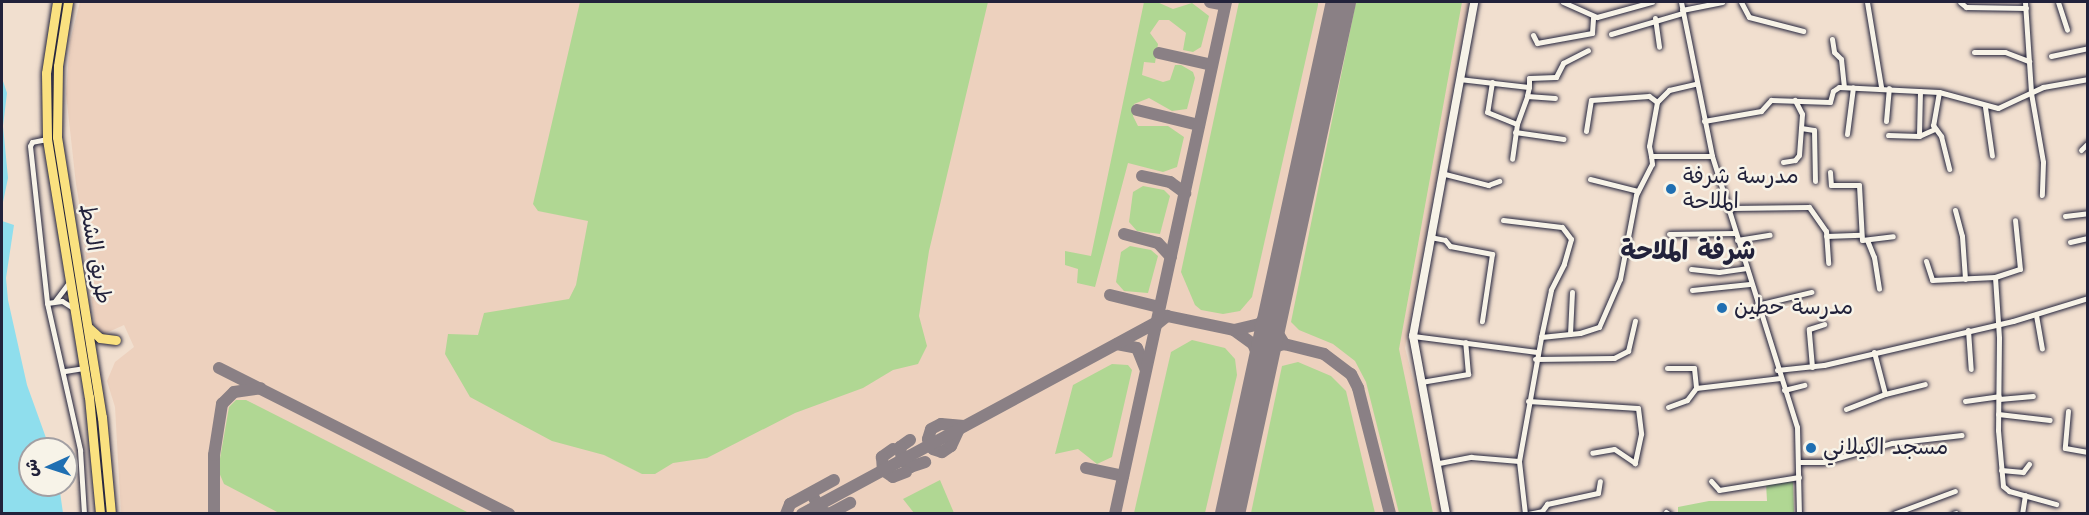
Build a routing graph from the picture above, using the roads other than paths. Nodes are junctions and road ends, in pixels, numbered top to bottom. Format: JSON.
{"nodes":[{"id":1,"x":57,"y":2,"type":"edge"},
{"id":2,"x":68,"y":2,"type":"edge"},
{"id":3,"x":1474,"y":2,"type":"edge"},
{"id":4,"x":1563,"y":2,"type":"edge"},
{"id":5,"x":1650,"y":2,"type":"edge"},
{"id":6,"x":1681,"y":2,"type":"edge"},
{"id":7,"x":1722,"y":2,"type":"edge"},
{"id":8,"x":1741,"y":2,"type":"edge"},
{"id":9,"x":1867,"y":2,"type":"edge"},
{"id":10,"x":1960,"y":2,"type":"edge"},
{"id":11,"x":2058,"y":2,"type":"edge"},
{"id":12,"x":2025,"y":5,"type":"edge"},
{"id":13,"x":1683,"y":11,"type":"junction"},
{"id":14,"x":1593,"y":17,"type":"junction"},
{"id":15,"x":1655,"y":18,"type":"junction"},
{"id":16,"x":2067,"y":30,"type":"dead end"},
{"id":17,"x":1803,"y":31,"type":"dead end"},
{"id":18,"x":1611,"y":34,"type":"dead end"},
{"id":19,"x":1533,"y":35,"type":"dead end"},
{"id":20,"x":1832,"y":39,"type":"dead end"},
{"id":21,"x":1659,"y":47,"type":"dead end"},
{"id":22,"x":2088,"y":48,"type":"edge"},
{"id":23,"x":1588,"y":50,"type":"dead end"},
{"id":24,"x":1974,"y":52,"type":"dead end"},
{"id":25,"x":2051,"y":56,"type":"dead end"},
{"id":26,"x":2030,"y":62,"type":"junction"},
{"id":27,"x":1459,"y":79,"type":"junction"},
{"id":28,"x":2088,"y":79,"type":"edge"},
{"id":29,"x":1492,"y":82,"type":"junction"},
{"id":30,"x":1695,"y":84,"type":"junction"},
{"id":31,"x":1529,"y":87,"type":"junction"},
{"id":32,"x":1844,"y":87,"type":"junction"},
{"id":33,"x":1853,"y":87,"type":"junction"},
{"id":34,"x":1881,"y":87,"type":"junction"},
{"id":35,"x":1889,"y":88,"type":"junction"},
{"id":36,"x":1920,"y":91,"type":"junction"},
{"id":37,"x":1940,"y":92,"type":"junction"},
{"id":38,"x":2031,"y":93,"type":"junction"},
{"id":39,"x":1527,"y":96,"type":"junction"},
{"id":40,"x":1555,"y":98,"type":"dead end"},
{"id":41,"x":1795,"y":100,"type":"junction"},
{"id":42,"x":1657,"y":102,"type":"junction"},
{"id":43,"x":1985,"y":107,"type":"junction"},
{"id":44,"x":1704,"y":121,"type":"junction"},
{"id":45,"x":1886,"y":121,"type":"dead end"},
{"id":46,"x":1517,"y":124,"type":"junction"},
{"id":47,"x":1801,"y":128,"type":"junction"},
{"id":48,"x":1935,"y":129,"type":"junction"},
{"id":49,"x":1586,"y":131,"type":"dead end"},
{"id":50,"x":1515,"y":132,"type":"junction"},
{"id":51,"x":1847,"y":134,"type":"dead end"},
{"id":52,"x":1888,"y":135,"type":"dead end"},
{"id":53,"x":1919,"y":136,"type":"junction"},
{"id":54,"x":47,"y":139,"type":"junction"},
{"id":55,"x":1564,"y":139,"type":"dead end"},
{"id":56,"x":2088,"y":143,"type":"edge"},
{"id":57,"x":2082,"y":150,"type":"dead end"},
{"id":58,"x":1651,"y":156,"type":"junction"},
{"id":59,"x":1712,"y":156,"type":"junction"},
{"id":60,"x":1992,"y":156,"type":"dead end"},
{"id":61,"x":1512,"y":159,"type":"dead end"},
{"id":62,"x":1783,"y":162,"type":"dead end"},
{"id":63,"x":1949,"y":169,"type":"dead end"},
{"id":64,"x":1830,"y":172,"type":"dead end"},
{"id":65,"x":1442,"y":173,"type":"junction"},
{"id":66,"x":1590,"y":178,"type":"dead end"},
{"id":67,"x":1499,"y":181,"type":"dead end"},
{"id":68,"x":1815,"y":182,"type":"dead end"},
{"id":69,"x":1638,"y":191,"type":"junction"},
{"id":70,"x":2042,"y":195,"type":"dead end"},
{"id":71,"x":1731,"y":208,"type":"junction"},
{"id":72,"x":1955,"y":210,"type":"dead end"},
{"id":73,"x":2088,"y":213,"type":"edge"},
{"id":74,"x":2065,"y":216,"type":"dead end"},
{"id":75,"x":1503,"y":220,"type":"dead end"},
{"id":76,"x":2015,"y":220,"type":"dead end"},
{"id":77,"x":1735,"y":233,"type":"junction"},
{"id":78,"x":1669,"y":234,"type":"dead end"},
{"id":79,"x":1770,"y":235,"type":"dead end"},
{"id":80,"x":1861,"y":235,"type":"junction"},
{"id":81,"x":1826,"y":236,"type":"junction"},
{"id":82,"x":1893,"y":236,"type":"dead end"},
{"id":83,"x":1429,"y":237,"type":"junction"},
{"id":84,"x":2088,"y":238,"type":"edge"},
{"id":85,"x":1737,"y":240,"type":"junction"},
{"id":86,"x":1867,"y":240,"type":"junction"},
{"id":87,"x":2070,"y":242,"type":"dead end"},
{"id":88,"x":1926,"y":261,"type":"dead end"},
{"id":89,"x":1828,"y":263,"type":"dead end"},
{"id":90,"x":1747,"y":268,"type":"junction"},
{"id":91,"x":1691,"y":269,"type":"dead end"},
{"id":92,"x":1995,"y":277,"type":"junction"},
{"id":93,"x":1965,"y":279,"type":"junction"},
{"id":94,"x":68,"y":284,"type":"junction"},
{"id":95,"x":1750,"y":284,"type":"junction"},
{"id":96,"x":1692,"y":290,"type":"dead end"},
{"id":97,"x":1879,"y":290,"type":"dead end"},
{"id":98,"x":1572,"y":292,"type":"dead end"},
{"id":99,"x":1811,"y":292,"type":"dead end"},
{"id":100,"x":2088,"y":298,"type":"edge"},
{"id":101,"x":55,"y":301,"type":"junction"},
{"id":102,"x":47,"y":303,"type":"junction"},
{"id":103,"x":1757,"y":305,"type":"junction"},
{"id":104,"x":73,"y":308,"type":"junction"},
{"id":105,"x":2036,"y":315,"type":"junction"},
{"id":106,"x":1482,"y":321,"type":"dead end"},
{"id":107,"x":1635,"y":321,"type":"dead end"},
{"id":108,"x":1824,"y":324,"type":"dead end"},
{"id":109,"x":1999,"y":324,"type":"junction"},
{"id":110,"x":88,"y":327,"type":"junction"},
{"id":111,"x":1968,"y":330,"type":"junction"},
{"id":112,"x":1570,"y":334,"type":"junction"},
{"id":113,"x":1413,"y":336,"type":"junction"},
{"id":114,"x":1541,"y":337,"type":"junction"},
{"id":115,"x":116,"y":340,"type":"dead end"},
{"id":116,"x":1465,"y":342,"type":"junction"},
{"id":117,"x":2042,"y":348,"type":"dead end"},
{"id":118,"x":1537,"y":352,"type":"junction"},
{"id":119,"x":1874,"y":352,"type":"junction"},
{"id":120,"x":1535,"y":359,"type":"junction"},
{"id":121,"x":1812,"y":367,"type":"junction"},
{"id":122,"x":85,"y":368,"type":"junction"},
{"id":123,"x":1667,"y":368,"type":"dead end"},
{"id":124,"x":1971,"y":369,"type":"dead end"},
{"id":125,"x":1777,"y":370,"type":"junction"},
{"id":126,"x":65,"y":371,"type":"junction"},
{"id":127,"x":1780,"y":378,"type":"junction"},
{"id":128,"x":1421,"y":382,"type":"junction"},
{"id":129,"x":1925,"y":384,"type":"dead end"},
{"id":130,"x":1803,"y":386,"type":"dead end"},
{"id":131,"x":1696,"y":388,"type":"junction"},
{"id":132,"x":1784,"y":390,"type":"junction"},
{"id":133,"x":1885,"y":394,"type":"junction"},
{"id":134,"x":2033,"y":396,"type":"dead end"},
{"id":135,"x":1999,"y":398,"type":"junction"},
{"id":136,"x":1528,"y":401,"type":"junction"},
{"id":137,"x":1965,"y":401,"type":"dead end"},
{"id":138,"x":1668,"y":407,"type":"dead end"},
{"id":139,"x":1846,"y":409,"type":"dead end"},
{"id":140,"x":2068,"y":411,"type":"dead end"},
{"id":141,"x":1998,"y":414,"type":"junction"},
{"id":142,"x":2050,"y":420,"type":"dead end"},
{"id":143,"x":1962,"y":435,"type":"dead end"},
{"id":144,"x":2088,"y":452,"type":"edge"},
{"id":145,"x":1592,"y":453,"type":"dead end"},
{"id":146,"x":1519,"y":461,"type":"junction"},
{"id":147,"x":1800,"y":462,"type":"junction"},
{"id":148,"x":1439,"y":463,"type":"junction"},
{"id":149,"x":2029,"y":464,"type":"dead end"},
{"id":150,"x":2001,"y":470,"type":"junction"},
{"id":151,"x":1798,"y":477,"type":"junction"},
{"id":152,"x":1600,"y":481,"type":"dead end"},
{"id":153,"x":1711,"y":481,"type":"dead end"},
{"id":154,"x":1955,"y":491,"type":"dead end"},
{"id":155,"x":2025,"y":495,"type":"junction"},
{"id":156,"x":99,"y":497,"type":"junction"},
{"id":157,"x":84,"y":499,"type":"junction"},
{"id":158,"x":2056,"y":504,"type":"dead end"},
{"id":159,"x":84,"y":513,"type":"edge"},
{"id":160,"x":100,"y":513,"type":"edge"},
{"id":161,"x":111,"y":513,"type":"edge"},
{"id":162,"x":1446,"y":513,"type":"edge"},
{"id":163,"x":1527,"y":513,"type":"edge"},
{"id":164,"x":1799,"y":513,"type":"edge"},
{"id":165,"x":1893,"y":513,"type":"edge"},
{"id":166,"x":2022,"y":513,"type":"edge"}],
"edges":[{"from":1,"to":54,"type":"highway","name":"طريق الشط"},
{"from":2,"to":110,"type":"highway","name":"طريق الشط"},
{"from":3,"to":27,"type":"main road"},
{"from":4,"to":14,"type":"street"},
{"from":5,"to":14,"type":"street"},
{"from":6,"to":13,"type":"street"},
{"from":7,"to":13,"type":"street"},
{"from":8,"to":17,"type":"street"},
{"from":9,"to":34,"type":"street"},
{"from":10,"to":12,"type":"street"},
{"from":11,"to":16,"type":"street"},
{"from":12,"to":26,"type":"street"},
{"from":13,"to":15,"type":"street"},
{"from":13,"to":30,"type":"street"},
{"from":14,"to":19,"type":"street"},
{"from":15,"to":18,"type":"street"},
{"from":15,"to":21,"type":"street"},
{"from":20,"to":32,"type":"street"},
{"from":22,"to":25,"type":"street"},
{"from":23,"to":31,"type":"street"},
{"from":24,"to":26,"type":"street"},
{"from":26,"to":38,"type":"street"},
{"from":27,"to":29,"type":"street"},
{"from":27,"to":65,"type":"main road"},
{"from":28,"to":38,"type":"street"},
{"from":29,"to":31,"type":"street"},
{"from":29,"to":46,"type":"street"},
{"from":30,"to":42,"type":"street"},
{"from":30,"to":44,"type":"street"},
{"from":31,"to":39,"type":"street"},
{"from":32,"to":33,"type":"street"},
{"from":32,"to":41,"type":"street"},
{"from":33,"to":34,"type":"street"},
{"from":33,"to":51,"type":"street"},
{"from":34,"to":35,"type":"street"},
{"from":35,"to":36,"type":"street"},
{"from":35,"to":45,"type":"street"},
{"from":36,"to":37,"type":"street"},
{"from":36,"to":53,"type":"street"},
{"from":37,"to":43,"type":"street"},
{"from":37,"to":48,"type":"street"},
{"from":38,"to":43,"type":"street"},
{"from":38,"to":70,"type":"street"},
{"from":39,"to":40,"type":"street"},
{"from":39,"to":46,"type":"street"},
{"from":41,"to":44,"type":"street"},
{"from":41,"to":47,"type":"street"},
{"from":42,"to":49,"type":"street"},
{"from":42,"to":58,"type":"street"},
{"from":43,"to":60,"type":"street"},
{"from":44,"to":59,"type":"street"},
{"from":46,"to":50,"type":"street"},
{"from":47,"to":62,"type":"street"},
{"from":47,"to":68,"type":"street"},
{"from":48,"to":53,"type":"street"},
{"from":48,"to":63,"type":"street"},
{"from":50,"to":55,"type":"street"},
{"from":50,"to":61,"type":"street"},
{"from":52,"to":53,"type":"street"},
{"from":54,"to":94,"type":"highway","name":"طريق الشط"},
{"from":54,"to":102,"type":"street"},
{"from":56,"to":57,"type":"street"},
{"from":58,"to":59,"type":"street"},
{"from":58,"to":69,"type":"street"},
{"from":59,"to":71,"type":"street"},
{"from":64,"to":80,"type":"street"},
{"from":65,"to":67,"type":"street"},
{"from":65,"to":83,"type":"main road"},
{"from":66,"to":69,"type":"street"},
{"from":69,"to":112,"type":"street"},
{"from":71,"to":77,"type":"street"},
{"from":71,"to":81,"type":"street"},
{"from":72,"to":93,"type":"street"},
{"from":73,"to":74,"type":"street"},
{"from":75,"to":114,"type":"street"},
{"from":76,"to":92,"type":"street"},
{"from":77,"to":78,"type":"street"},
{"from":77,"to":85,"type":"street"},
{"from":79,"to":85,"type":"street"},
{"from":80,"to":81,"type":"street"},
{"from":80,"to":86,"type":"street"},
{"from":81,"to":89,"type":"street"},
{"from":82,"to":86,"type":"street"},
{"from":83,"to":106,"type":"street"},
{"from":83,"to":113,"type":"main road"},
{"from":84,"to":87,"type":"street"},
{"from":85,"to":90,"type":"street"},
{"from":86,"to":97,"type":"street"},
{"from":88,"to":93,"type":"street"},
{"from":90,"to":91,"type":"street"},
{"from":90,"to":95,"type":"street"},
{"from":92,"to":93,"type":"street"},
{"from":92,"to":109,"type":"street"},
{"from":94,"to":101,"type":"street"},
{"from":94,"to":104,"type":"highway","name":"طريق الشط"},
{"from":95,"to":96,"type":"street"},
{"from":95,"to":103,"type":"street"},
{"from":98,"to":112,"type":"street"},
{"from":99,"to":103,"type":"street"},
{"from":100,"to":105,"type":"street"},
{"from":101,"to":102,"type":"street"},
{"from":101,"to":104,"type":"street"},
{"from":102,"to":126,"type":"street"},
{"from":103,"to":125,"type":"street"},
{"from":104,"to":122,"type":"highway","name":"طريق الشط"},
{"from":105,"to":109,"type":"street"},
{"from":105,"to":117,"type":"street"},
{"from":107,"to":120,"type":"street"},
{"from":108,"to":121,"type":"street"},
{"from":109,"to":111,"type":"street"},
{"from":109,"to":135,"type":"street"},
{"from":110,"to":115,"type":"highway"},
{"from":110,"to":161,"type":"highway","name":"طريق الشط"},
{"from":111,"to":119,"type":"street"},
{"from":111,"to":124,"type":"street"},
{"from":112,"to":114,"type":"street"},
{"from":113,"to":116,"type":"street"},
{"from":113,"to":128,"type":"main road"},
{"from":114,"to":118,"type":"street"},
{"from":116,"to":118,"type":"street"},
{"from":116,"to":128,"type":"street"},
{"from":118,"to":120,"type":"street"},
{"from":119,"to":121,"type":"street"},
{"from":119,"to":133,"type":"street"},
{"from":120,"to":136,"type":"street"},
{"from":121,"to":125,"type":"street"},
{"from":122,"to":126,"type":"street"},
{"from":122,"to":156,"type":"highway","name":"طريق الشط"},
{"from":123,"to":131,"type":"street"},
{"from":125,"to":127,"type":"street"},
{"from":126,"to":157,"type":"street"},
{"from":127,"to":131,"type":"street"},
{"from":127,"to":132,"type":"street"},
{"from":128,"to":148,"type":"main road"},
{"from":129,"to":133,"type":"street"},
{"from":130,"to":132,"type":"street"},
{"from":131,"to":138,"type":"street"},
{"from":132,"to":147,"type":"street"},
{"from":133,"to":139,"type":"street"},
{"from":134,"to":135,"type":"street"},
{"from":135,"to":137,"type":"street"},
{"from":135,"to":141,"type":"street"},
{"from":136,"to":145,"type":"street"},
{"from":136,"to":146,"type":"street"},
{"from":140,"to":144,"type":"street"},
{"from":141,"to":142,"type":"street"},
{"from":141,"to":150,"type":"street"},
{"from":143,"to":147,"type":"street"},
{"from":146,"to":148,"type":"street"},
{"from":146,"to":163,"type":"street"},
{"from":147,"to":151,"type":"street"},
{"from":148,"to":162,"type":"main road"},
{"from":149,"to":150,"type":"street"},
{"from":150,"to":155,"type":"street"},
{"from":151,"to":153,"type":"street"},
{"from":151,"to":164,"type":"street"},
{"from":152,"to":163,"type":"street"},
{"from":154,"to":165,"type":"street"},
{"from":155,"to":158,"type":"street"},
{"from":155,"to":166,"type":"street"},
{"from":156,"to":157,"type":"street"},
{"from":156,"to":160,"type":"highway","name":"طريق الشط"},
{"from":157,"to":159,"type":"street"}]}
